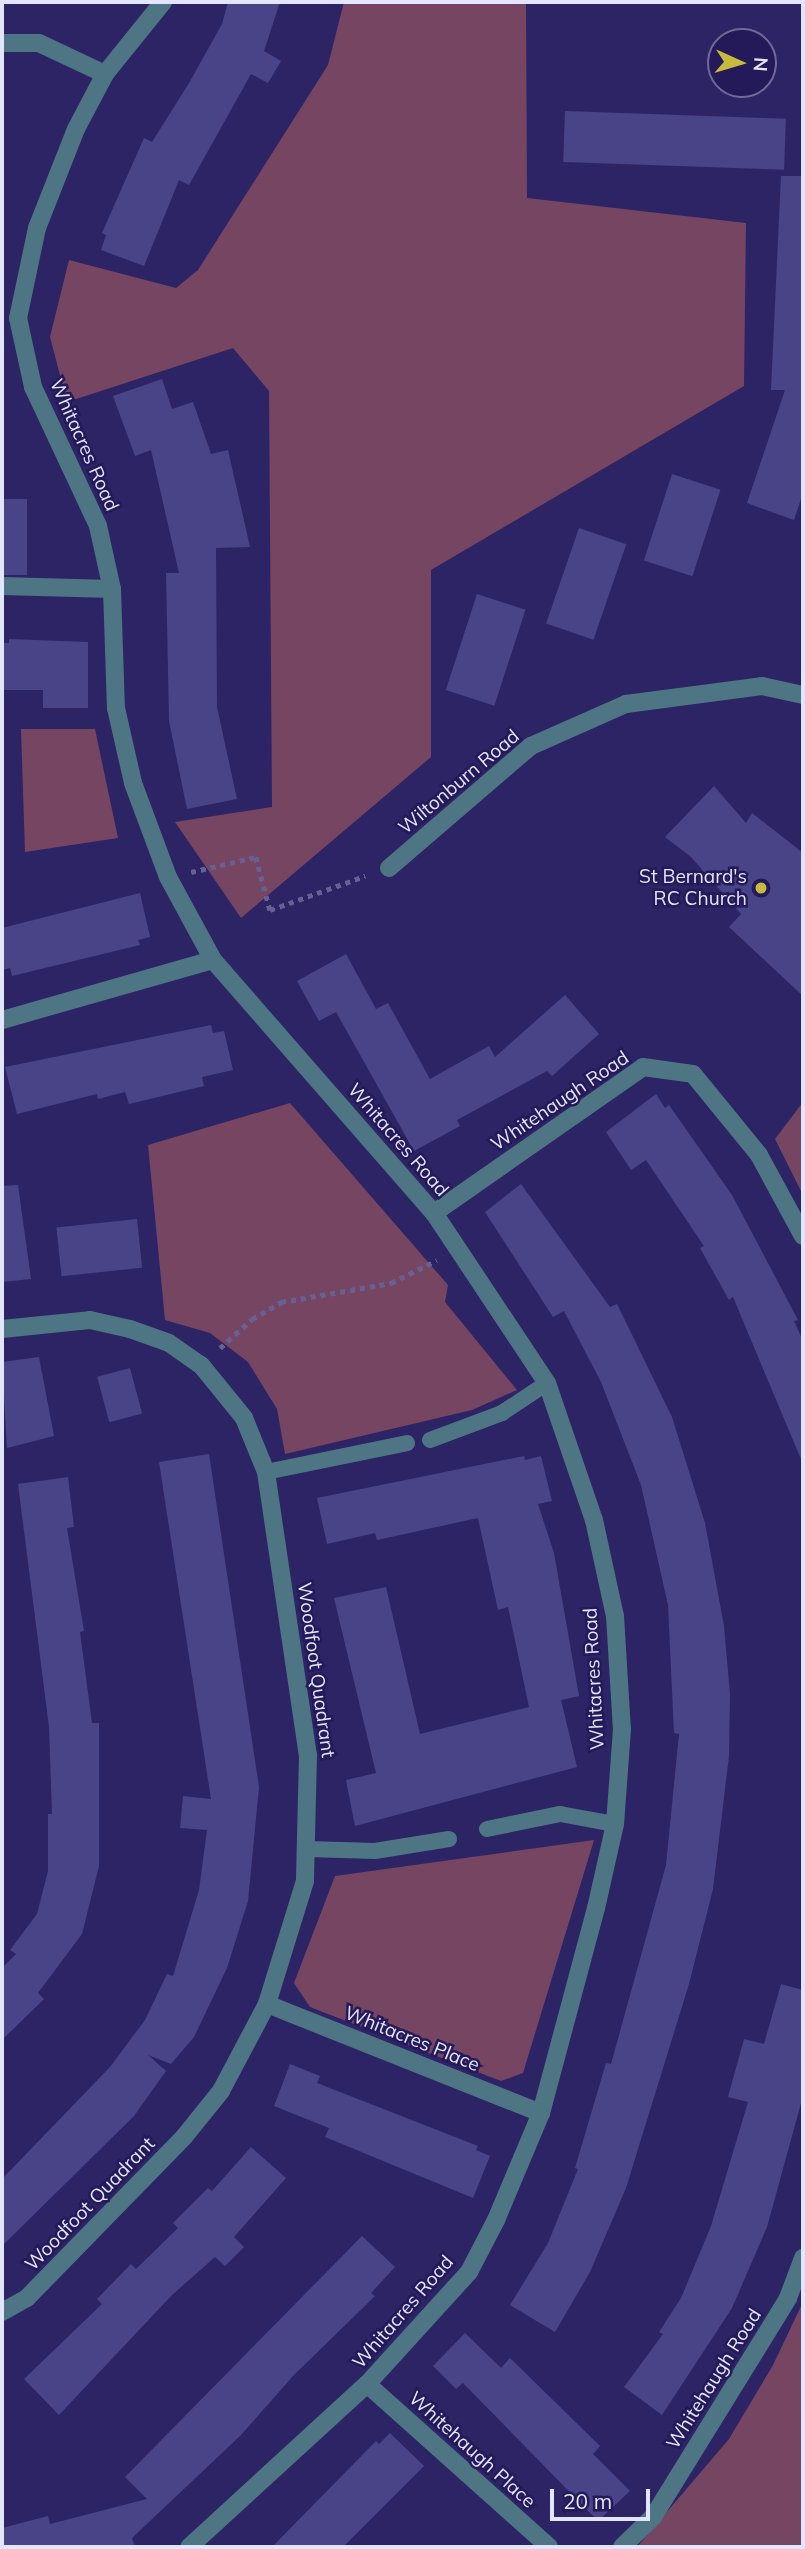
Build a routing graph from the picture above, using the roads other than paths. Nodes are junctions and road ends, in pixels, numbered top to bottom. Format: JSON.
{"nodes":[{"id":1,"x":163,"y":2,"type":"edge"},
{"id":2,"x":2,"y":43,"type":"edge"},
{"id":3,"x":105,"y":74,"type":"junction"},
{"id":4,"x":10,"y":318,"type":"edge"},
{"id":5,"x":2,"y":586,"type":"edge"},
{"id":6,"x":112,"y":589,"type":"junction"},
{"id":7,"x":803,"y":695,"type":"edge"},
{"id":8,"x":389,"y":868,"type":"road end"},
{"id":9,"x":213,"y":960,"type":"junction"},
{"id":10,"x":2,"y":1020,"type":"edge"},
{"id":11,"x":434,"y":1213,"type":"junction"},
{"id":12,"x":803,"y":1236,"type":"edge"},
{"id":13,"x":2,"y":1329,"type":"edge"},
{"id":14,"x":547,"y":1383,"type":"junction"},
{"id":15,"x":430,"y":1440,"type":"dead end"},
{"id":16,"x":407,"y":1443,"type":"dead end"},
{"id":17,"x":266,"y":1472,"type":"junction"},
{"id":18,"x":615,"y":1824,"type":"junction"},
{"id":19,"x":487,"y":1829,"type":"dead end"},
{"id":20,"x":449,"y":1839,"type":"dead end"},
{"id":21,"x":308,"y":1849,"type":"junction"},
{"id":22,"x":267,"y":2004,"type":"junction"},
{"id":23,"x":541,"y":2113,"type":"junction"},
{"id":24,"x":803,"y":2258,"type":"edge"},
{"id":25,"x":2,"y":2312,"type":"edge"},
{"id":26,"x":367,"y":2385,"type":"junction"},
{"id":27,"x":189,"y":2547,"type":"edge"},
{"id":28,"x":549,"y":2547,"type":"edge"},
{"id":29,"x":622,"y":2547,"type":"edge"}],
"edges":[{"from":1,"to":3,"type":"street","name":"Whitacres Road"},
{"from":2,"to":3,"type":"street"},
{"from":3,"to":4,"type":"street","name":"Whitacres Road"},
{"from":4,"to":6,"type":"street","name":"Whitacres Road"},
{"from":5,"to":6,"type":"street"},
{"from":6,"to":9,"type":"street","name":"Whitacres Road"},
{"from":7,"to":8,"type":"street","name":"Wiltonburn Road"},
{"from":9,"to":10,"type":"street"},
{"from":9,"to":11,"type":"street","name":"Whitacres Road"},
{"from":11,"to":12,"type":"street","name":"Whitehaugh Road"},
{"from":11,"to":14,"type":"street","name":"Whitacres Road"},
{"from":13,"to":17,"type":"street","name":"Woodfoot Quadrant"},
{"from":14,"to":15,"type":"lane"},
{"from":14,"to":18,"type":"street","name":"Whitacres Road"},
{"from":16,"to":17,"type":"lane"},
{"from":17,"to":21,"type":"street","name":"Woodfoot Quadrant"},
{"from":18,"to":19,"type":"lane"},
{"from":18,"to":23,"type":"street","name":"Whitacres Road"},
{"from":20,"to":21,"type":"lane"},
{"from":21,"to":22,"type":"street","name":"Woodfoot Quadrant"},
{"from":22,"to":23,"type":"street","name":"Whitacres Place"},
{"from":22,"to":25,"type":"street","name":"Woodfoot Quadrant"},
{"from":23,"to":26,"type":"street","name":"Whitacres Road"},
{"from":24,"to":29,"type":"street","name":"Whitehaugh Road"},
{"from":26,"to":27,"type":"street","name":"Whitacres Road"},
{"from":26,"to":28,"type":"street","name":"Whitehaugh Place"}]}
